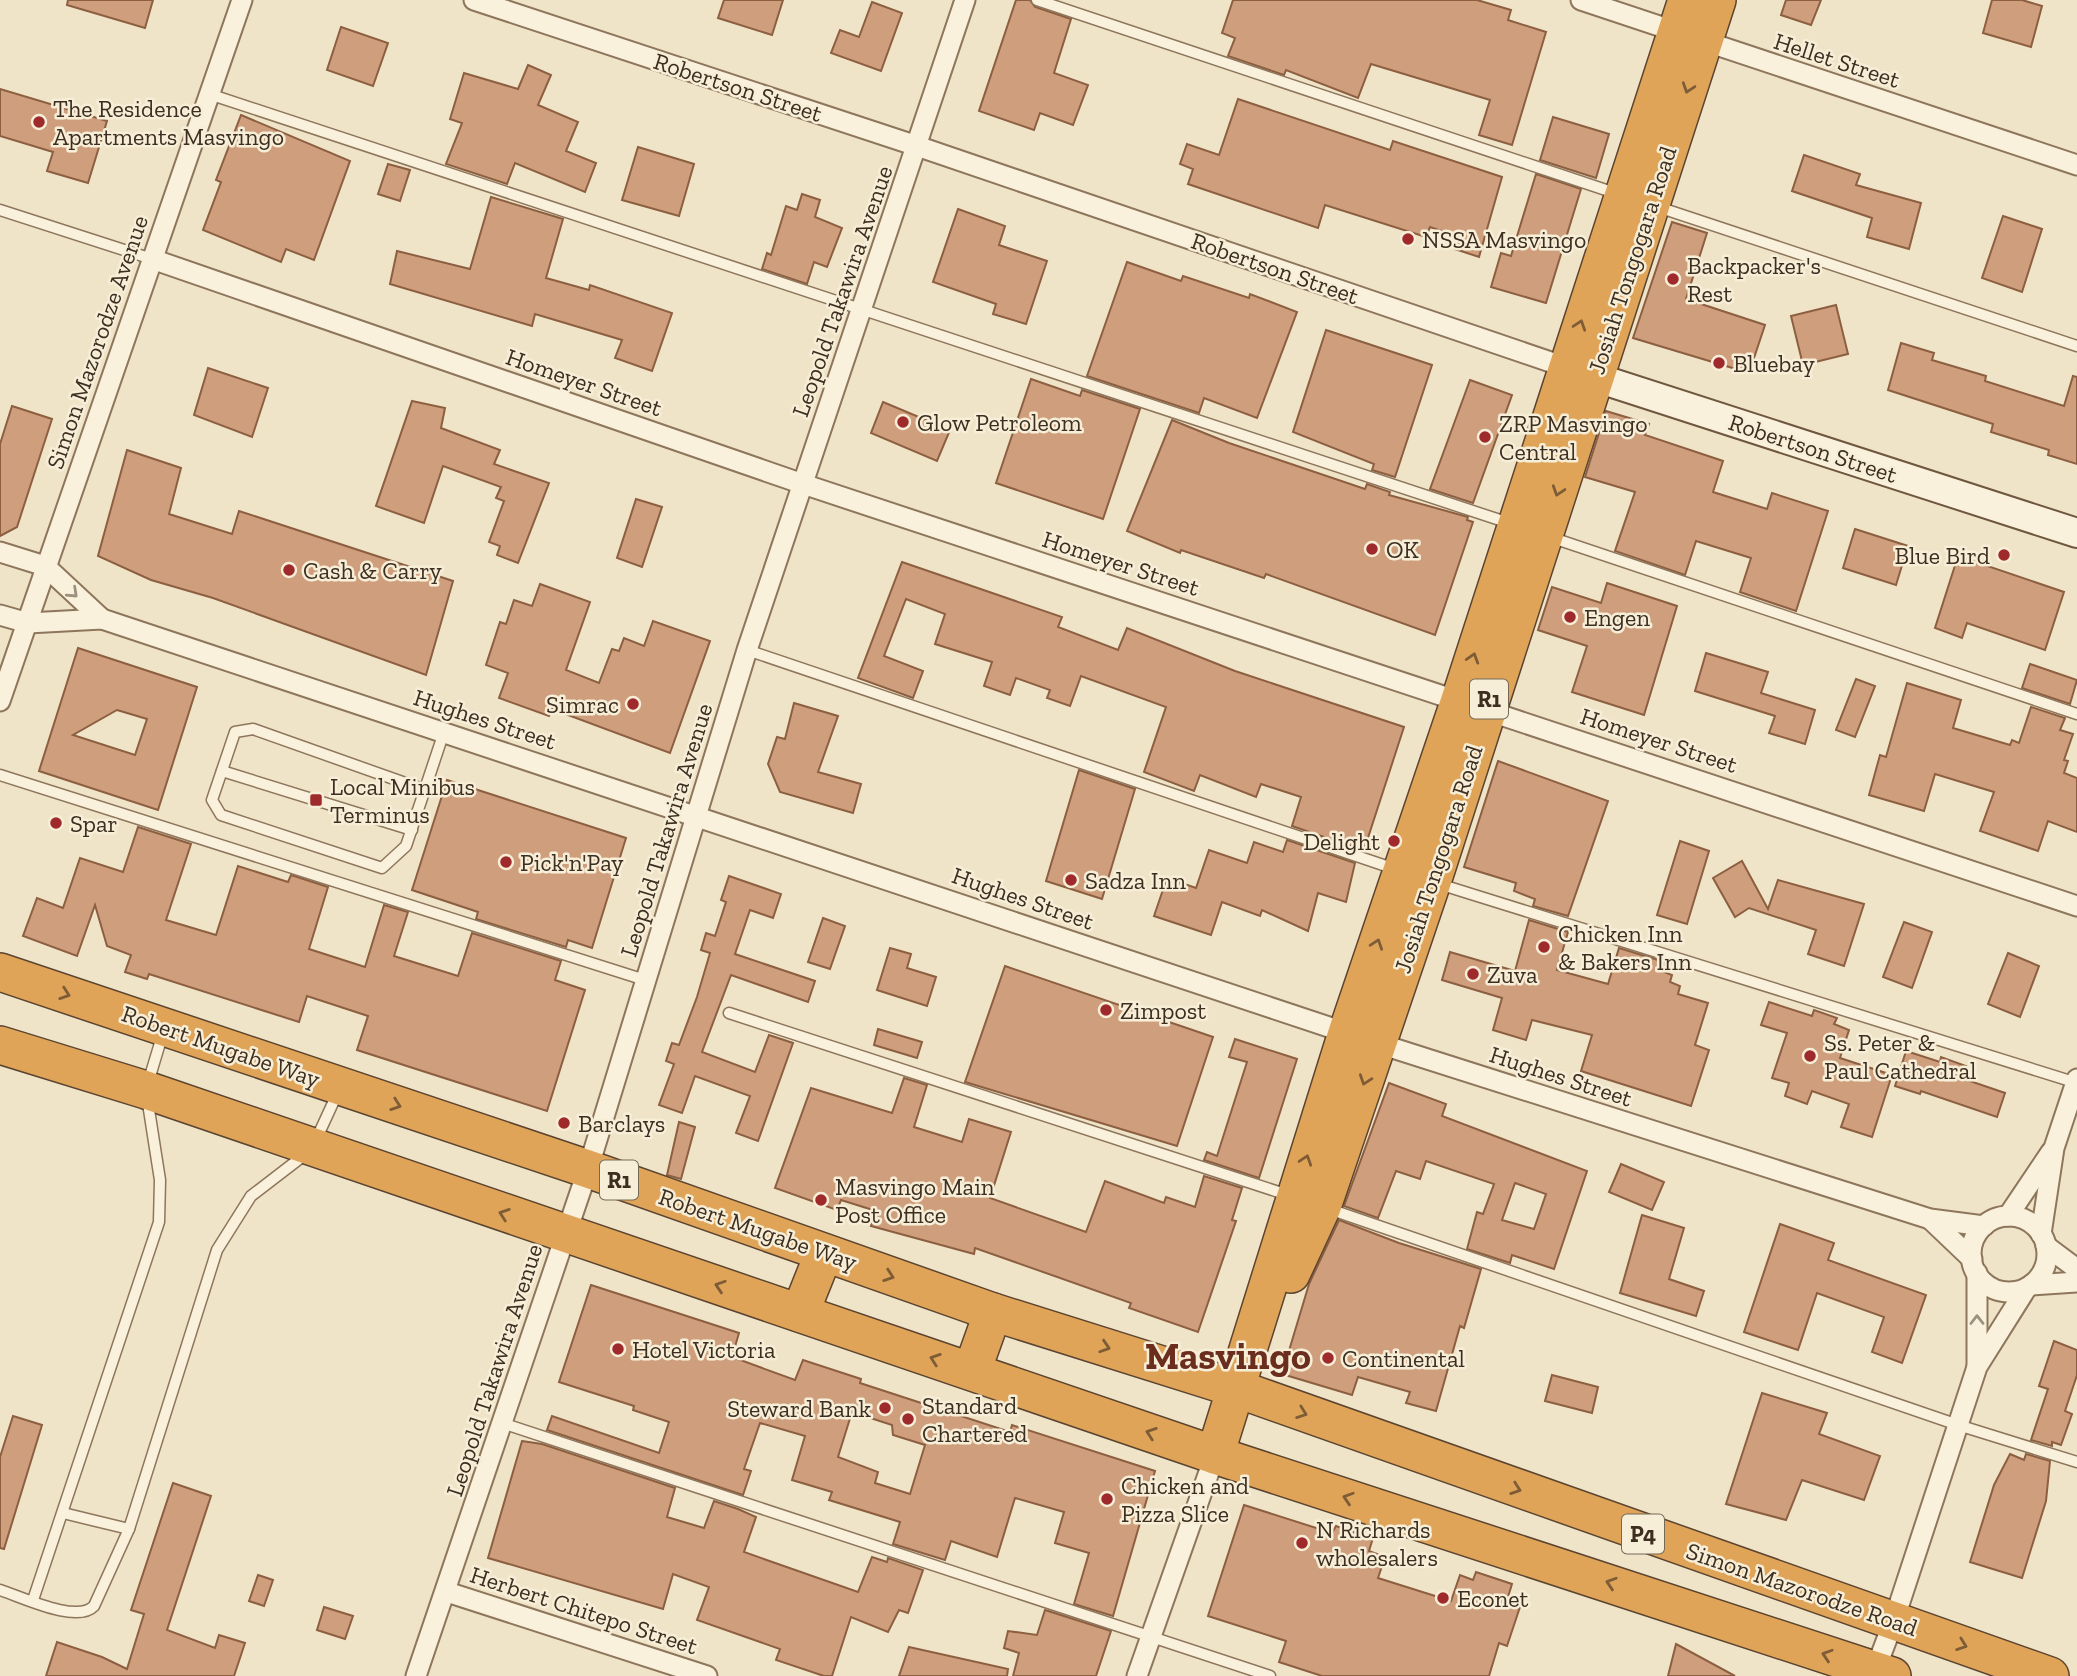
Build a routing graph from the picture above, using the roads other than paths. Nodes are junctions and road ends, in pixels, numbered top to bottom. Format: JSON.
{"nodes":[{"id":1,"x":242,"y":0,"type":"edge"},
{"id":2,"x":474,"y":0,"type":"edge"},
{"id":3,"x":965,"y":0,"type":"edge"},
{"id":4,"x":1037,"y":0,"type":"edge"},
{"id":5,"x":1581,"y":0,"type":"edge"},
{"id":6,"x":1717,"y":0,"type":"edge"},
{"id":7,"x":1689,"y":24,"type":"edge"},
{"id":8,"x":209,"y":94,"type":"junction"},
{"id":9,"x":917,"y":146,"type":"junction"},
{"id":10,"x":2077,"y":165,"type":"edge"},
{"id":11,"x":1637,"y":200,"type":"junction"},
{"id":12,"x":0,"y":210,"type":"edge"},
{"id":13,"x":152,"y":259,"type":"junction"},
{"id":14,"x":862,"y":310,"type":"junction"},
{"id":15,"x":2077,"y":346,"type":"edge"},
{"id":16,"x":1580,"y":372,"type":"junction"},
{"id":17,"x":803,"y":484,"type":"junction"},
{"id":18,"x":1529,"y":529,"type":"junction"},
{"id":19,"x":2077,"y":533,"type":"edge"},
{"id":20,"x":0,"y":552,"type":"edge"},
{"id":21,"x":45,"y":566,"type":"junction"},
{"id":22,"x":0,"y":615,"type":"edge"},
{"id":23,"x":102,"y":619,"type":"junction"},
{"id":24,"x":28,"y":623,"type":"junction"},
{"id":25,"x":747,"y":650,"type":"junction"},
{"id":26,"x":0,"y":701,"type":"edge"},
{"id":27,"x":1473,"y":704,"type":"junction"},
{"id":28,"x":2077,"y":714,"type":"edge"},
{"id":29,"x":444,"y":731,"type":"junction"},
{"id":30,"x":222,"y":771,"type":"junction"},
{"id":31,"x":0,"y":775,"type":"edge"},
{"id":32,"x":425,"y":790,"type":"junction"},
{"id":33,"x":696,"y":814,"type":"junction"},
{"id":34,"x":412,"y":830,"type":"junction"},
{"id":35,"x":1432,"y":881,"type":"junction"},
{"id":36,"x":2077,"y":906,"type":"edge"},
{"id":37,"x":0,"y":972,"type":"edge"},
{"id":38,"x":645,"y":980,"type":"junction"},
{"id":39,"x":729,"y":1013,"type":"dead end"},
{"id":40,"x":165,"y":1027,"type":"junction"},
{"id":41,"x":1362,"y":1038,"type":"junction"},
{"id":42,"x":0,"y":1045,"type":"edge"},
{"id":43,"x":2077,"y":1082,"type":"edge"},
{"id":44,"x":341,"y":1086,"type":"junction"},
{"id":45,"x":146,"y":1090,"type":"junction"},
{"id":46,"x":2054,"y":1148,"type":"junction"},
{"id":47,"x":312,"y":1149,"type":"junction"},
{"id":48,"x":588,"y":1169,"type":"junction"},
{"id":49,"x":1308,"y":1202,"type":"junction"},
{"id":50,"x":2008,"y":1216,"type":"junction"},
{"id":51,"x":1930,"y":1219,"type":"junction"},
{"id":52,"x":1984,"y":1226,"type":"junction"},
{"id":53,"x":565,"y":1235,"type":"junction"},
{"id":54,"x":2044,"y":1240,"type":"junction"},
{"id":55,"x":824,"y":1252,"type":"junction"},
{"id":56,"x":1974,"y":1266,"type":"junction"},
{"id":57,"x":2077,"y":1269,"type":"edge"},
{"id":58,"x":2077,"y":1282,"type":"edge"},
{"id":59,"x":2029,"y":1287,"type":"junction"},
{"id":60,"x":800,"y":1312,"type":"junction"},
{"id":61,"x":993,"y":1312,"type":"junction"},
{"id":62,"x":1977,"y":1367,"type":"junction"},
{"id":63,"x":972,"y":1371,"type":"junction"},
{"id":64,"x":1238,"y":1390,"type":"junction"},
{"id":65,"x":502,"y":1423,"type":"junction"},
{"id":66,"x":1958,"y":1425,"type":"junction"},
{"id":67,"x":1215,"y":1455,"type":"junction"},
{"id":68,"x":2077,"y":1462,"type":"edge"},
{"id":69,"x":1477,"y":1476,"type":"junction"},
{"id":70,"x":64,"y":1513,"type":"junction"},
{"id":71,"x":129,"y":1529,"type":"junction"},
{"id":72,"x":1457,"y":1533,"type":"junction"},
{"id":73,"x":1690,"y":1551,"type":"junction"},
{"id":74,"x":0,"y":1590,"type":"edge"},
{"id":75,"x":447,"y":1592,"type":"junction"},
{"id":76,"x":33,"y":1600,"type":"junction"},
{"id":77,"x":1673,"y":1604,"type":"junction"},
{"id":78,"x":1894,"y":1620,"type":"junction"},
{"id":79,"x":1151,"y":1636,"type":"junction"},
{"id":80,"x":1880,"y":1674,"type":"edge"},
{"id":81,"x":416,"y":1676,"type":"edge"},
{"id":82,"x":706,"y":1676,"type":"edge"},
{"id":83,"x":1137,"y":1676,"type":"edge"},
{"id":84,"x":1270,"y":1676,"type":"edge"},
{"id":85,"x":2050,"y":1676,"type":"edge"}],
"edges":[{"from":1,"to":8,"type":"street","name":"Simon Mazorodze Avenue"},
{"from":2,"to":9,"type":"street","name":"Robertson Street"},
{"from":3,"to":9,"type":"street","name":"Leopold Takawira Avenue"},
{"from":4,"to":11,"type":"lane"},
{"from":5,"to":7,"type":"street","name":"Hellet Street"},
{"from":6,"to":7,"type":"highway","name":"Josiah Tongogara Road","number":"R1"},
{"from":7,"to":10,"type":"street","name":"Hellet Street"},
{"from":7,"to":11,"type":"highway","name":"Josiah Tongogara Road","number":"R1"},
{"from":8,"to":13,"type":"street","name":"Simon Mazorodze Avenue"},
{"from":8,"to":14,"type":"lane"},
{"from":9,"to":14,"type":"street","name":"Leopold Takawira Avenue"},
{"from":9,"to":16,"type":"street","name":"Robertson Street"},
{"from":11,"to":15,"type":"lane"},
{"from":11,"to":16,"type":"highway","name":"Josiah Tongogara Road","number":"R1"},
{"from":12,"to":13,"type":"lane"},
{"from":13,"to":17,"type":"street","name":"Homeyer Street"},
{"from":13,"to":21,"type":"street","name":"Simon Mazorodze Avenue"},
{"from":14,"to":17,"type":"street","name":"Leopold Takawira Avenue"},
{"from":14,"to":18,"type":"lane"},
{"from":16,"to":18,"type":"highway","name":"Josiah Tongogara Road","number":"R1"},
{"from":16,"to":19,"type":"street","name":"Robertson Street"},
{"from":17,"to":25,"type":"street","name":"Leopold Takawira Avenue"},
{"from":17,"to":27,"type":"street","name":"Homeyer Street"},
{"from":18,"to":27,"type":"highway","name":"Josiah Tongogara Road","number":"R1"},
{"from":18,"to":28,"type":"lane"},
{"from":20,"to":21,"type":"street"},
{"from":21,"to":23,"type":"street","one_way":true},
{"from":21,"to":24,"type":"street","name":"Simon Mazorodze Avenue"},
{"from":22,"to":24,"type":"street"},
{"from":23,"to":24,"type":"street"},
{"from":23,"to":29,"type":"street","name":"Hughes Street"},
{"from":24,"to":26,"type":"street","name":"Simon Mazorodze Avenue"},
{"from":25,"to":33,"type":"street","name":"Leopold Takawira Avenue"},
{"from":25,"to":35,"type":"lane"},
{"from":27,"to":35,"type":"highway","name":"Josiah Tongogara Road","number":"R1"},
{"from":27,"to":36,"type":"street","name":"Homeyer Street"},
{"from":41,"to":27,"type":"highway","name":"Josiah Tongogara Road","number":"R1","one_way":true},
{"from":29,"to":32,"type":"lane"},
{"from":29,"to":33,"type":"street","name":"Hughes Street"},
{"from":30,"to":32,"type":"lane"},
{"from":30,"to":34,"type":"lane"},
{"from":30,"to":34,"type":"lane"},
{"from":31,"to":38,"type":"lane"},
{"from":32,"to":34,"type":"lane"},
{"from":33,"to":38,"type":"street","name":"Leopold Takawira Avenue"},
{"from":33,"to":41,"type":"street","name":"Hughes Street"},
{"from":35,"to":41,"type":"highway","name":"Josiah Tongogara Road","number":"R1"},
{"from":35,"to":43,"type":"lane"},
{"from":37,"to":40,"type":"highway","name":"Robert Mugabe Way","number":"R1","one_way":true},
{"from":38,"to":48,"type":"street","name":"Leopold Takawira Avenue"},
{"from":39,"to":49,"type":"lane"},
{"from":40,"to":44,"type":"highway","name":"Robert Mugabe Way","number":"R1"},
{"from":40,"to":45,"type":"lane"},
{"from":41,"to":49,"type":"highway","name":"Josiah Tongogara Road","number":"R1"},
{"from":41,"to":51,"type":"street","name":"Hughes Street"},
{"from":42,"to":45,"type":"highway"},
{"from":43,"to":46,"type":"street"},
{"from":44,"to":47,"type":"lane"},
{"from":44,"to":48,"type":"highway","name":"Robert Mugabe Way","number":"R1","one_way":true},
{"from":45,"to":47,"type":"highway"},
{"from":45,"to":70,"type":"lane"},
{"from":46,"to":50,"type":"street"},
{"from":46,"to":54,"type":"street"},
{"from":53,"to":47,"type":"highway","one_way":true},
{"from":47,"to":71,"type":"lane"},
{"from":48,"to":53,"type":"street","name":"Leopold Takawira Avenue"},
{"from":48,"to":55,"type":"highway","name":"Robert Mugabe Way","number":"R1"},
{"from":49,"to":64,"type":"highway","name":"Josiah Tongogara Road","number":"R1"},
{"from":49,"to":66,"type":"lane"},
{"from":50,"to":52,"type":"street"},
{"from":50,"to":54,"type":"street"},
{"from":51,"to":52,"type":"street","name":"Hughes Street"},
{"from":51,"to":56,"type":"street"},
{"from":52,"to":56,"type":"street"},
{"from":60,"to":53,"type":"highway","one_way":true},
{"from":53,"to":65,"type":"street","name":"Leopold Takawira Avenue"},
{"from":54,"to":57,"type":"street"},
{"from":54,"to":59,"type":"street"},
{"from":55,"to":60,"type":"highway"},
{"from":55,"to":61,"type":"highway","name":"Robert Mugabe Way","number":"R1","one_way":true},
{"from":56,"to":59,"type":"street"},
{"from":62,"to":56,"type":"street","one_way":true},
{"from":58,"to":59,"type":"street"},
{"from":59,"to":62,"type":"street"},
{"from":63,"to":60,"type":"highway","one_way":true},
{"from":61,"to":63,"type":"highway"},
{"from":61,"to":64,"type":"highway","name":"Robert Mugabe Way","number":"R1","one_way":true},
{"from":62,"to":66,"type":"street"},
{"from":67,"to":63,"type":"highway","one_way":true},
{"from":64,"to":67,"type":"highway","name":"Josiah Tongogara Road"},
{"from":64,"to":69,"type":"highway","name":"Simon Mazorodze Road","number":"P4","one_way":true},
{"from":65,"to":75,"type":"street","name":"Leopold Takawira Avenue"},
{"from":65,"to":79,"type":"lane"},
{"from":66,"to":68,"type":"lane"},
{"from":66,"to":78,"type":"street"},
{"from":72,"to":67,"type":"highway","number":"P4","one_way":true},
{"from":67,"to":79,"type":"street"},
{"from":69,"to":72,"type":"highway"},
{"from":69,"to":73,"type":"highway","name":"Simon Mazorodze Road","number":"P4","one_way":true},
{"from":70,"to":71,"type":"lane"},
{"from":70,"to":76,"type":"lane"},
{"from":71,"to":76,"type":"lane"},
{"from":77,"to":72,"type":"highway","number":"P4","one_way":true},
{"from":73,"to":77,"type":"highway"},
{"from":73,"to":78,"type":"highway","name":"Simon Mazorodze Road","number":"P4"},
{"from":74,"to":76,"type":"lane"},
{"from":75,"to":81,"type":"street","name":"Leopold Takawira Avenue"},
{"from":75,"to":82,"type":"street","name":"Herbert Chitepo Street"},
{"from":80,"to":77,"type":"highway","number":"P4","one_way":true},
{"from":78,"to":80,"type":"street"},
{"from":78,"to":85,"type":"highway","name":"Simon Mazorodze Road","number":"P4","one_way":true},
{"from":79,"to":83,"type":"street"},
{"from":79,"to":84,"type":"lane"}]}
